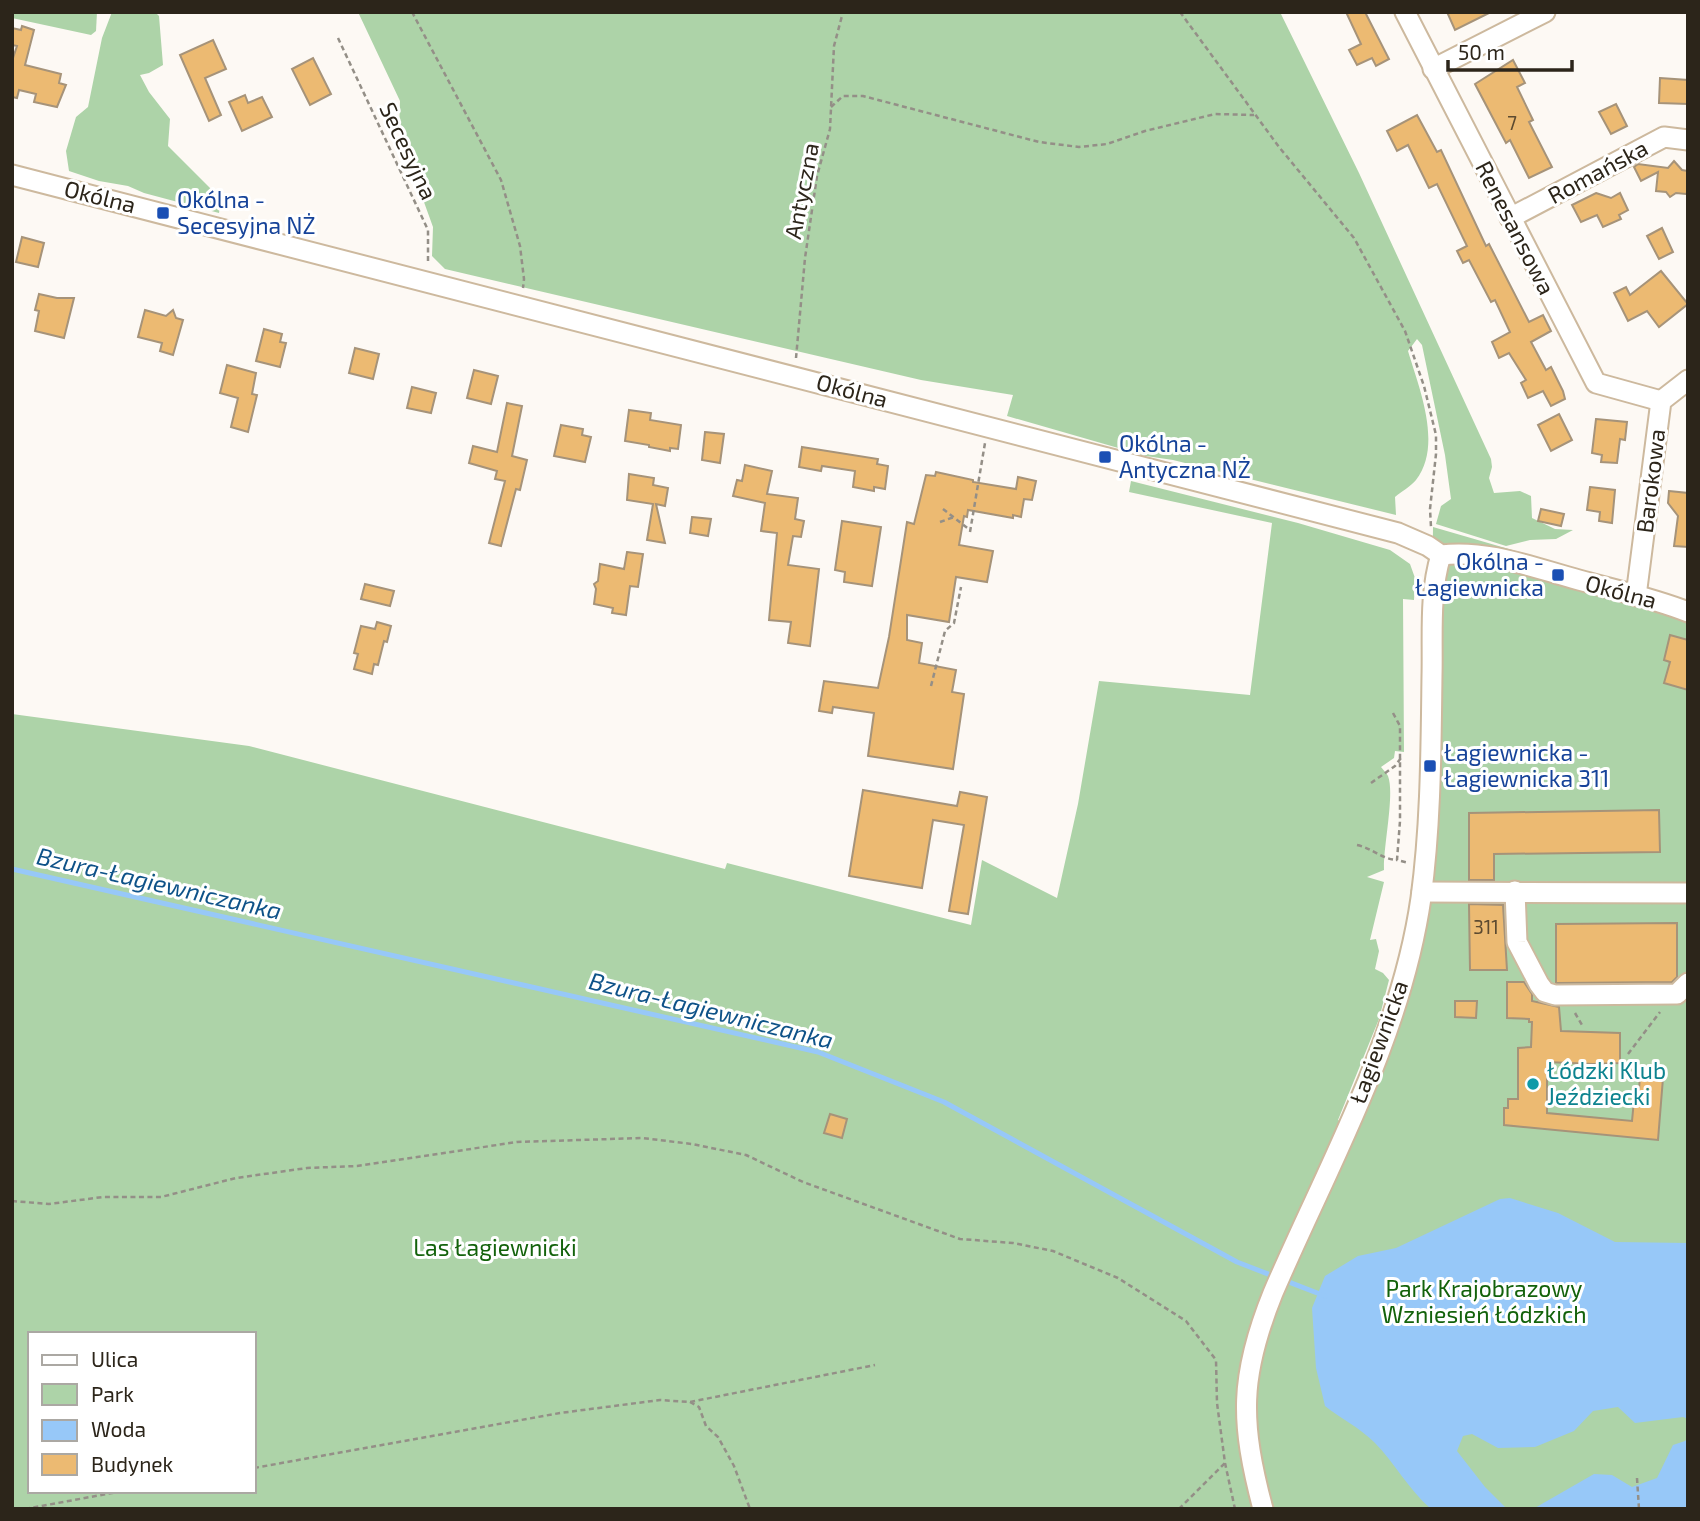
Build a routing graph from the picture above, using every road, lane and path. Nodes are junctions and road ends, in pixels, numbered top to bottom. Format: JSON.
{"nodes":[{"id":1,"x":412,"y":12,"type":"edge"},
{"id":2,"x":843,"y":12,"type":"edge"},
{"id":3,"x":1180,"y":12,"type":"edge"},
{"id":4,"x":1405,"y":12,"type":"edge"},
{"id":5,"x":1545,"y":12,"type":"edge"},
{"id":6,"x":338,"y":38,"type":"dead end"},
{"id":7,"x":1433,"y":69,"type":"junction"},
{"id":8,"x":831,"y":107,"type":"junction"},
{"id":9,"x":1255,"y":115,"type":"junction"},
{"id":10,"x":1688,"y":140,"type":"edge"},
{"id":11,"x":12,"y":175,"type":"edge"},
{"id":12,"x":1510,"y":218,"type":"junction"},
{"id":13,"x":428,"y":282,"type":"junction"},
{"id":14,"x":522,"y":306,"type":"junction"},
{"id":15,"x":794,"y":376,"type":"junction"},
{"id":16,"x":1688,"y":380,"type":"edge"},
{"id":17,"x":1661,"y":401,"type":"junction"},
{"id":18,"x":985,"y":440,"type":"dead end"},
{"id":19,"x":943,"y":509,"type":"dead end"},
{"id":20,"x":954,"y":517,"type":"junction"},
{"id":21,"x":940,"y":522,"type":"dead end"},
{"id":22,"x":1441,"y":555,"type":"junction"},
{"id":23,"x":961,"y":587,"type":"dead end"},
{"id":24,"x":1636,"y":596,"type":"junction"},
{"id":25,"x":1688,"y":612,"type":"edge"},
{"id":26,"x":931,"y":686,"type":"dead end"},
{"id":27,"x":1393,"y":713,"type":"dead end"},
{"id":28,"x":1401,"y":758,"type":"junction"},
{"id":29,"x":1371,"y":783,"type":"dead end"},
{"id":30,"x":1357,"y":845,"type":"dead end"},
{"id":31,"x":1397,"y":860,"type":"junction"},
{"id":32,"x":1416,"y":865,"type":"dead end"},
{"id":33,"x":1515,"y":891,"type":"junction"},
{"id":34,"x":1422,"y":892,"type":"junction"},
{"id":35,"x":1688,"y":893,"type":"edge"},
{"id":36,"x":1681,"y":989,"type":"edge"},
{"id":37,"x":1628,"y":1054,"type":"dead end"},
{"id":38,"x":12,"y":1200,"type":"edge"},
{"id":39,"x":875,"y":1365,"type":"dead end"},
{"id":40,"x":690,"y":1402,"type":"junction"},
{"id":41,"x":1226,"y":1462,"type":"junction"},
{"id":42,"x":256,"y":1468,"type":"edge"},
{"id":43,"x":1637,"y":1478,"type":"dead end"},
{"id":44,"x":112,"y":1493,"type":"edge"},
{"id":45,"x":25,"y":1509,"type":"edge"},
{"id":46,"x":750,"y":1509,"type":"edge"},
{"id":47,"x":1179,"y":1509,"type":"edge"},
{"id":48,"x":1235,"y":1509,"type":"edge"},
{"id":49,"x":1263,"y":1509,"type":"edge"},
{"id":50,"x":1639,"y":1509,"type":"edge"}],
"edges":[{"from":1,"to":14,"type":"path"},
{"from":2,"to":8,"type":"path","name":"Antyczna"},
{"from":3,"to":9,"type":"path"},
{"from":4,"to":7,"type":"street","name":"Renesansowa"},
{"from":5,"to":7,"type":"street"},
{"from":6,"to":13,"type":"path","name":"Secesyjna"},
{"from":7,"to":12,"type":"street","name":"Renesansowa"},
{"from":8,"to":9,"type":"path"},
{"from":8,"to":15,"type":"path","name":"Antyczna"},
{"from":9,"to":22,"type":"path"},
{"from":10,"to":12,"type":"street","name":"Romańska"},
{"from":11,"to":13,"type":"street","name":"Okólna"},
{"from":12,"to":17,"type":"street","name":"Renesansowa"},
{"from":13,"to":14,"type":"street","name":"Okólna"},
{"from":14,"to":15,"type":"street","name":"Okólna"},
{"from":15,"to":22,"type":"street","name":"Okólna"},
{"from":16,"to":17,"type":"street","name":"Barokowa"},
{"from":17,"to":24,"type":"street","name":"Barokowa"},
{"from":18,"to":20,"type":"path"},
{"from":19,"to":20,"type":"path"},
{"from":20,"to":21,"type":"path"},
{"from":22,"to":24,"type":"street","name":"Okólna"},
{"from":22,"to":34,"type":"street","name":"Łagiewnicka"},
{"from":23,"to":26,"type":"path"},
{"from":24,"to":25,"type":"street","name":"Okólna"},
{"from":27,"to":28,"type":"path"},
{"from":28,"to":29,"type":"path"},
{"from":28,"to":31,"type":"path"},
{"from":30,"to":31,"type":"path"},
{"from":31,"to":32,"type":"path"},
{"from":33,"to":34,"type":"street"},
{"from":33,"to":35,"type":"street"},
{"from":33,"to":36,"type":"street"},
{"from":34,"to":49,"type":"street","name":"Łagiewnicka"},
{"from":36,"to":37,"type":"path"},
{"from":38,"to":41,"type":"path"},
{"from":39,"to":40,"type":"path"},
{"from":40,"to":42,"type":"path"},
{"from":40,"to":46,"type":"path"},
{"from":41,"to":47,"type":"path"},
{"from":41,"to":48,"type":"path"},
{"from":43,"to":50,"type":"path"},
{"from":44,"to":45,"type":"path"}]}
